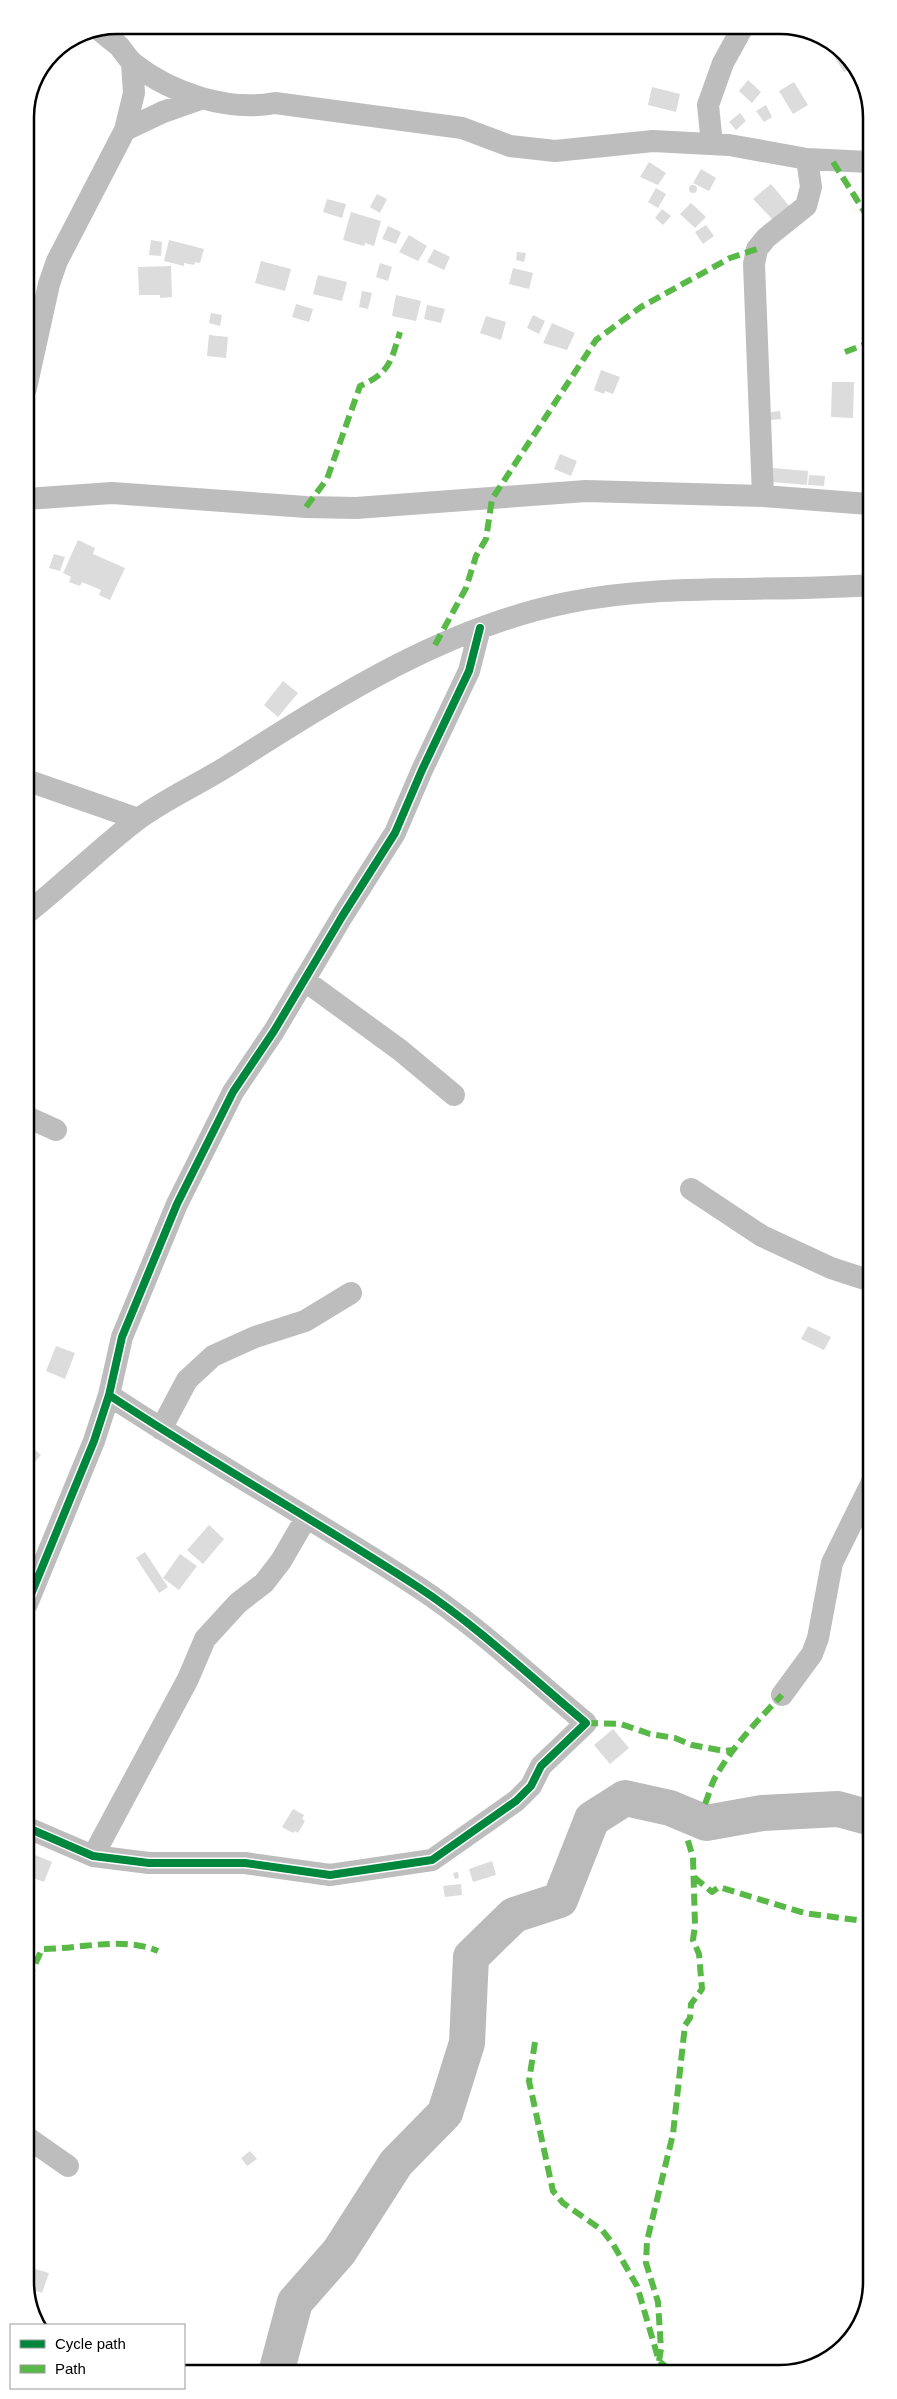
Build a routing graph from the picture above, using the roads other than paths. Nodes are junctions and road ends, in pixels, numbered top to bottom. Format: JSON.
{"nodes":[{"id":1,"x":739,"y":34,"type":"edge"},
{"id":2,"x":105,"y":35,"type":"edge"},
{"id":3,"x":132,"y":63,"type":"junction"},
{"id":4,"x":200,"y":99,"type":"junction"},
{"id":5,"x":125,"y":130,"type":"junction"},
{"id":6,"x":712,"y":144,"type":"junction"},
{"id":7,"x":807,"y":159,"type":"junction"},
{"id":8,"x":863,"y":162,"type":"edge"},
{"id":9,"x":34,"y":352,"type":"edge"},
{"id":10,"x":763,"y":496,"type":"junction"},
{"id":11,"x":34,"y":499,"type":"edge"},
{"id":12,"x":863,"y":504,"type":"edge"},
{"id":13,"x":863,"y":587,"type":"edge"},
{"id":14,"x":480,"y":628,"type":"junction"},
{"id":15,"x":34,"y":783,"type":"edge"},
{"id":16,"x":138,"y":819,"type":"junction"},
{"id":17,"x":34,"y":907,"type":"edge"},
{"id":18,"x":304,"y":980,"type":"junction"},
{"id":19,"x":454,"y":1095,"type":"dead end"},
{"id":20,"x":34,"y":1120,"type":"edge"},
{"id":21,"x":56,"y":1130,"type":"dead end"},
{"id":22,"x":691,"y":1189,"type":"dead end"},
{"id":23,"x":863,"y":1279,"type":"edge"},
{"id":24,"x":351,"y":1293,"type":"dead end"},
{"id":25,"x":109,"y":1395,"type":"junction"},
{"id":26,"x":160,"y":1429,"type":"junction"},
{"id":27,"x":863,"y":1500,"type":"edge"},
{"id":28,"x":306,"y":1518,"type":"junction"},
{"id":29,"x":34,"y":1587,"type":"edge"},
{"id":30,"x":782,"y":1695,"type":"dead end"},
{"id":31,"x":34,"y":1831,"type":"edge"},
{"id":32,"x":93,"y":1856,"type":"junction"},
{"id":33,"x":34,"y":2142,"type":"edge"},
{"id":34,"x":68,"y":2166,"type":"dead end"}],
"edges":[{"from":1,"to":6,"type":"street"},
{"from":2,"to":3,"type":"street"},
{"from":3,"to":4,"type":"street"},
{"from":3,"to":5,"type":"street"},
{"from":4,"to":5,"type":"street"},
{"from":4,"to":6,"type":"street"},
{"from":5,"to":9,"type":"street"},
{"from":6,"to":7,"type":"street"},
{"from":7,"to":8,"type":"street"},
{"from":7,"to":10,"type":"street"},
{"from":10,"to":11,"type":"street"},
{"from":10,"to":12,"type":"street"},
{"from":13,"to":14,"type":"street"},
{"from":14,"to":16,"type":"street"},
{"from":14,"to":18,"type":"street"},
{"from":15,"to":16,"type":"street"},
{"from":16,"to":17,"type":"street"},
{"from":18,"to":19,"type":"street"},
{"from":18,"to":25,"type":"street"},
{"from":20,"to":21,"type":"street"},
{"from":22,"to":23,"type":"street"},
{"from":24,"to":26,"type":"street"},
{"from":25,"to":26,"type":"street"},
{"from":25,"to":29,"type":"street"},
{"from":26,"to":28,"type":"street"},
{"from":27,"to":30,"type":"street"},
{"from":28,"to":32,"type":"street"},
{"from":28,"to":32,"type":"street"},
{"from":31,"to":32,"type":"street"},
{"from":33,"to":34,"type":"street"}]}
